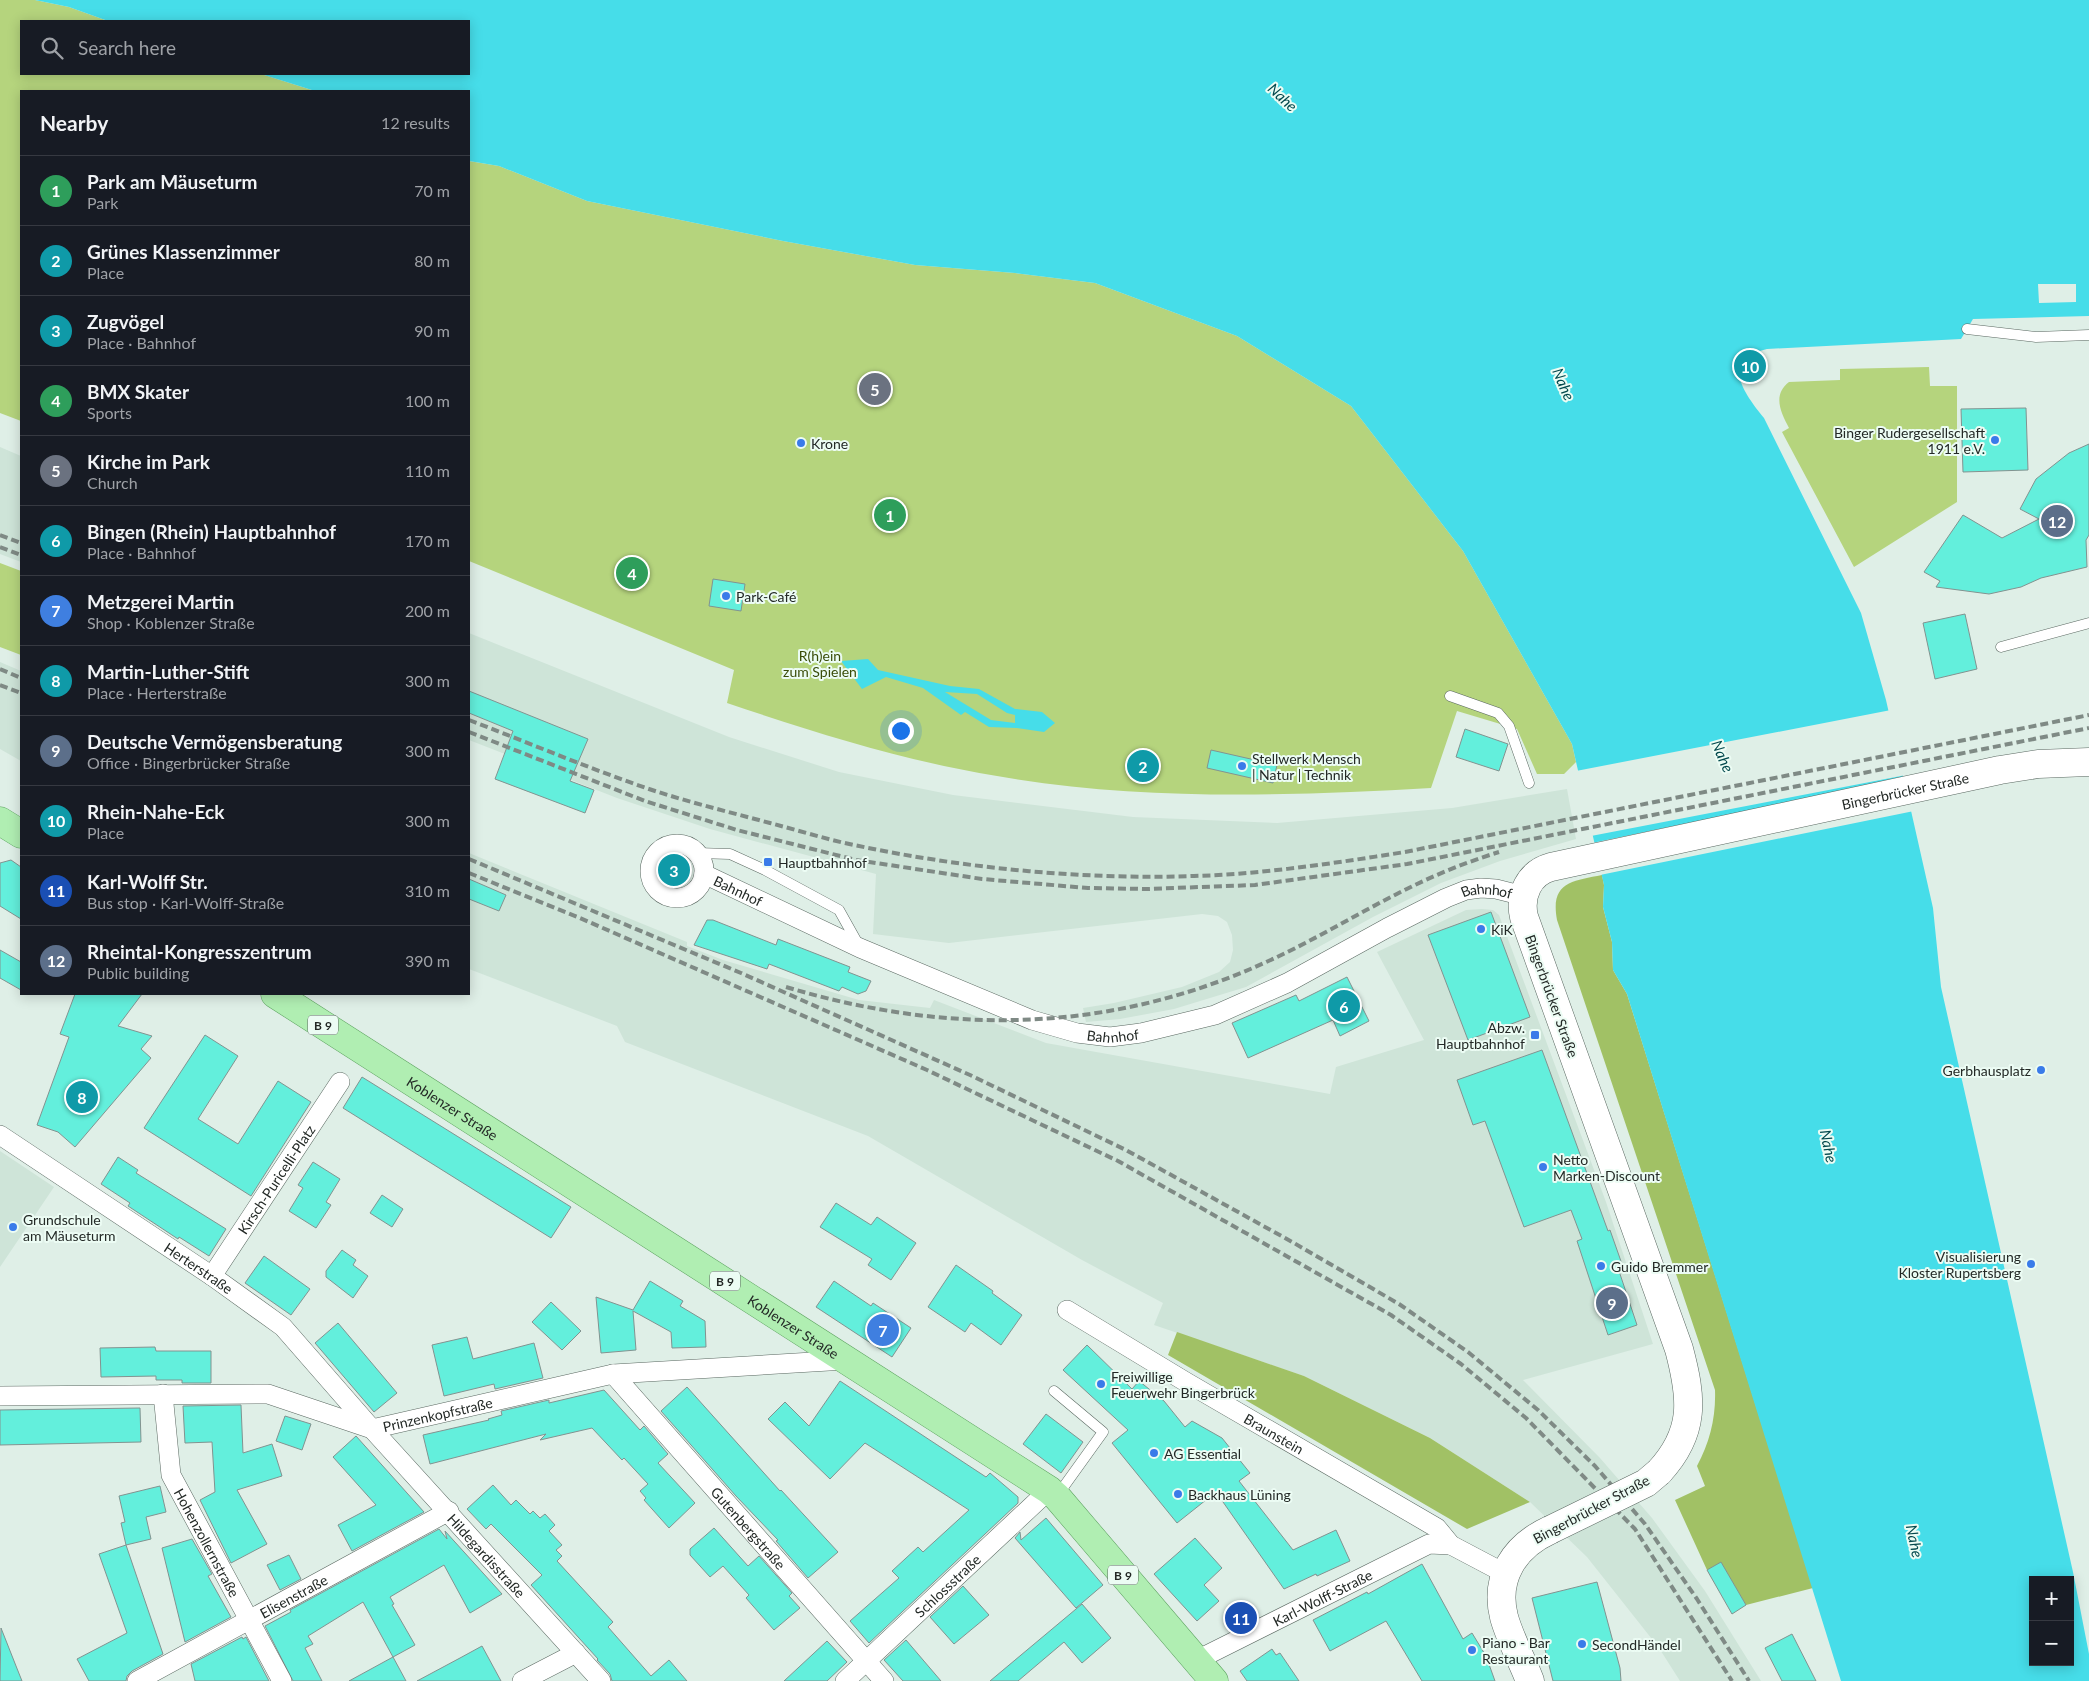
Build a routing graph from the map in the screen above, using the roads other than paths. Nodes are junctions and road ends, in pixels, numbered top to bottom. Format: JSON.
{"nodes":[{"id":1,"x":1966,"y":329,"type":"dead end"},
{"id":2,"x":2089,"y":335,"type":"edge"},
{"id":3,"x":2089,"y":623,"type":"edge"},
{"id":4,"x":2001,"y":646,"type":"dead end"},
{"id":5,"x":1450,"y":696,"type":"dead end"},
{"id":6,"x":2089,"y":762,"type":"edge"},
{"id":7,"x":1529,"y":783,"type":"dead end"},
{"id":8,"x":0,"y":821,"type":"edge"},
{"id":9,"x":20,"y":833,"type":"edge"},
{"id":10,"x":697,"y":853,"type":"junction"},
{"id":11,"x":704,"y":874,"type":"junction"},
{"id":12,"x":1524,"y":896,"type":"junction"},
{"id":13,"x":860,"y":948,"type":"junction"},
{"id":14,"x":277,"y":995,"type":"edge"},
{"id":15,"x":340,"y":1082,"type":"dead end"},
{"id":16,"x":0,"y":1135,"type":"edge"},
{"id":17,"x":212,"y":1276,"type":"junction"},
{"id":18,"x":1068,"y":1310,"type":"dead end"},
{"id":19,"x":847,"y":1360,"type":"junction"},
{"id":20,"x":613,"y":1374,"type":"junction"},
{"id":21,"x":1054,"y":1391,"type":"dead end"},
{"id":22,"x":163,"y":1394,"type":"junction"},
{"id":23,"x":0,"y":1396,"type":"edge"},
{"id":24,"x":372,"y":1429,"type":"junction"},
{"id":25,"x":1053,"y":1494,"type":"junction"},
{"id":26,"x":448,"y":1511,"type":"junction"},
{"id":27,"x":1451,"y":1545,"type":"junction"},
{"id":28,"x":1506,"y":1574,"type":"junction"},
{"id":29,"x":248,"y":1620,"type":"junction"},
{"id":30,"x":576,"y":1653,"type":"junction"},
{"id":31,"x":1196,"y":1660,"type":"junction"},
{"id":32,"x":867,"y":1662,"type":"junction"},
{"id":33,"x":137,"y":1681,"type":"edge"},
{"id":34,"x":282,"y":1681,"type":"edge"},
{"id":35,"x":522,"y":1681,"type":"edge"},
{"id":36,"x":601,"y":1681,"type":"edge"},
{"id":37,"x":845,"y":1681,"type":"edge"},
{"id":38,"x":884,"y":1681,"type":"edge"},
{"id":39,"x":1214,"y":1681,"type":"edge"},
{"id":40,"x":1530,"y":1681,"type":"edge"}],
"edges":[{"from":1,"to":2,"type":"lane"},
{"from":3,"to":4,"type":"lane"},
{"from":5,"to":7,"type":"lane"},
{"from":6,"to":12,"type":"main road","name":"Bingerbrücker Straße"},
{"from":8,"to":9,"type":"main road"},
{"from":10,"to":11,"type":"street","name":"Bahnhof"},
{"from":10,"to":11,"type":"street","name":"Bahnhof"},
{"from":10,"to":13,"type":"lane"},
{"from":11,"to":13,"type":"street","name":"Bahnhof"},
{"from":12,"to":13,"type":"street","name":"Bahnhof"},
{"from":12,"to":28,"type":"main road","name":"Bingerbrücker Straße","bridge":true},
{"from":14,"to":19,"type":"main road","name":"Koblenzer Straße","number":"B 9"},
{"from":15,"to":17,"type":"street","name":"Kirsch-Puricelli-Platz"},
{"from":16,"to":17,"type":"street","name":"Herterstraße"},
{"from":17,"to":24,"type":"street","name":"Herterstraße"},
{"from":18,"to":27,"type":"street","name":"Braunstein"},
{"from":19,"to":20,"type":"street","name":"Prinzenkopfstraße"},
{"from":19,"to":25,"type":"main road","name":"Koblenzer Straße","number":"B 9"},
{"from":20,"to":24,"type":"street","name":"Prinzenkopfstraße"},
{"from":20,"to":32,"type":"street","name":"Gutenbergstraße"},
{"from":21,"to":25,"type":"lane"},
{"from":22,"to":23,"type":"street","name":"Prinzenkopfstraße"},
{"from":22,"to":24,"type":"street","name":"Prinzenkopfstraße"},
{"from":22,"to":29,"type":"street","name":"Hohenzollernstraße"},
{"from":24,"to":26,"type":"street","name":"Hildegardisstraße"},
{"from":25,"to":31,"type":"main road","name":"Koblenzer Straße","number":"B 9"},
{"from":25,"to":32,"type":"street","name":"Schlossstraße"},
{"from":26,"to":29,"type":"street","name":"Elisenstraße"},
{"from":26,"to":30,"type":"street","name":"Hildegardisstraße"},
{"from":27,"to":28,"type":"street"},
{"from":27,"to":31,"type":"street","name":"Karl-Wolff-Straße"},
{"from":28,"to":40,"type":"main road"},
{"from":29,"to":33,"type":"street","name":"Elisenstraße"},
{"from":29,"to":34,"type":"street","name":"Hohenzollernstraße"},
{"from":30,"to":35,"type":"street"},
{"from":30,"to":36,"type":"street","name":"Hildegardisstraße"},
{"from":31,"to":39,"type":"main road","name":"Koblenzer Straße","number":"B 9"},
{"from":32,"to":37,"type":"street","name":"Schlossstraße"},
{"from":32,"to":38,"type":"street","name":"Gutenbergstraße"}]}
